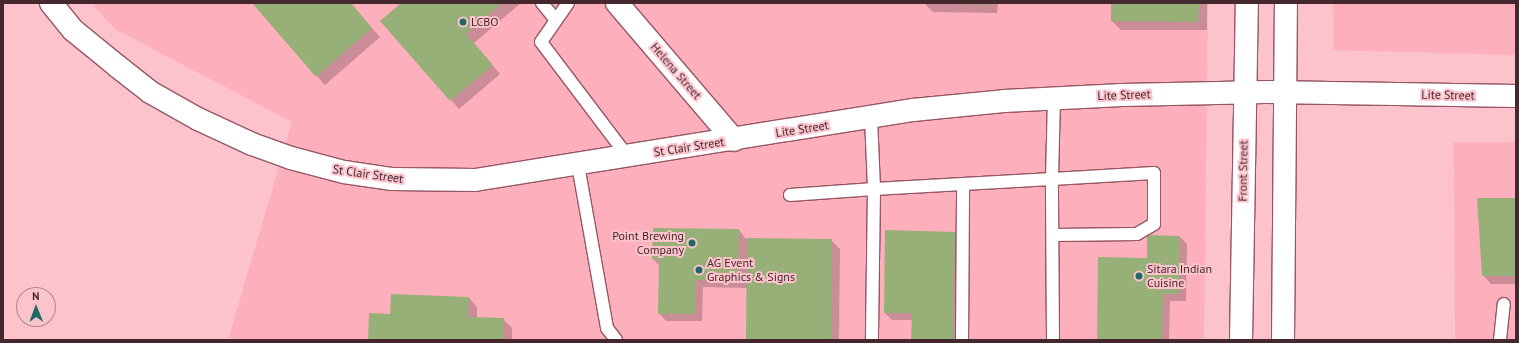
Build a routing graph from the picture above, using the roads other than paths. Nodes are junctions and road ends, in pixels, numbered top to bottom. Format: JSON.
{"nodes":[{"id":1,"x":50,"y":3,"type":"edge"},
{"id":2,"x":542,"y":3,"type":"edge"},
{"id":3,"x":568,"y":3,"type":"edge"},
{"id":4,"x":617,"y":3,"type":"edge"},
{"id":5,"x":1246,"y":3,"type":"edge"},
{"id":6,"x":1286,"y":3,"type":"edge"},
{"id":7,"x":556,"y":20,"type":"junction"},
{"id":8,"x":1244,"y":93,"type":"junction"},
{"id":9,"x":1276,"y":93,"type":"junction"},
{"id":10,"x":1516,"y":96,"type":"edge"},
{"id":11,"x":1054,"y":97,"type":"junction"},
{"id":12,"x":871,"y":118,"type":"junction"},
{"id":13,"x":734,"y":140,"type":"junction"},
{"id":14,"x":628,"y":157,"type":"junction"},
{"id":15,"x":578,"y":165,"type":"junction"},
{"id":16,"x":1052,"y":179,"type":"junction"},
{"id":17,"x":963,"y":184,"type":"junction"},
{"id":18,"x":874,"y":189,"type":"junction"},
{"id":19,"x":790,"y":195,"type":"dead end"},
{"id":20,"x":1054,"y":235,"type":"junction"},
{"id":21,"x":1504,"y":304,"type":"dead end"},
{"id":22,"x":616,"y":340,"type":"edge"},
{"id":23,"x":872,"y":340,"type":"edge"},
{"id":24,"x":962,"y":340,"type":"edge"},
{"id":25,"x":1053,"y":340,"type":"edge"},
{"id":26,"x":1241,"y":340,"type":"edge"},
{"id":27,"x":1283,"y":340,"type":"edge"},
{"id":28,"x":1500,"y":340,"type":"edge"}],
"edges":[{"from":1,"to":15,"type":"street","name":"St Clair Street"},
{"from":2,"to":7,"type":"lane"},
{"from":3,"to":7,"type":"lane"},
{"from":4,"to":13,"type":"street","name":"Helena Street"},
{"from":5,"to":8,"type":"street","name":"Front Street"},
{"from":6,"to":9,"type":"street"},
{"from":7,"to":14,"type":"lane"},
{"from":8,"to":9,"type":"street","name":"Lite Street"},
{"from":8,"to":11,"type":"street","name":"Lite Street"},
{"from":8,"to":26,"type":"street","name":"Front Street"},
{"from":9,"to":10,"type":"street","name":"Lite Street"},
{"from":9,"to":27,"type":"street"},
{"from":11,"to":12,"type":"street","name":"Lite Street"},
{"from":11,"to":16,"type":"lane"},
{"from":12,"to":13,"type":"street","name":"Lite Street"},
{"from":12,"to":18,"type":"lane"},
{"from":13,"to":14,"type":"street","name":"St Clair Street"},
{"from":14,"to":15,"type":"street","name":"St Clair Street"},
{"from":15,"to":22,"type":"lane"},
{"from":16,"to":17,"type":"lane"},
{"from":16,"to":20,"type":"lane"},
{"from":16,"to":20,"type":"lane"},
{"from":17,"to":18,"type":"lane"},
{"from":17,"to":24,"type":"lane"},
{"from":18,"to":19,"type":"lane"},
{"from":18,"to":23,"type":"lane"},
{"from":20,"to":25,"type":"lane"},
{"from":21,"to":28,"type":"lane"}]}
